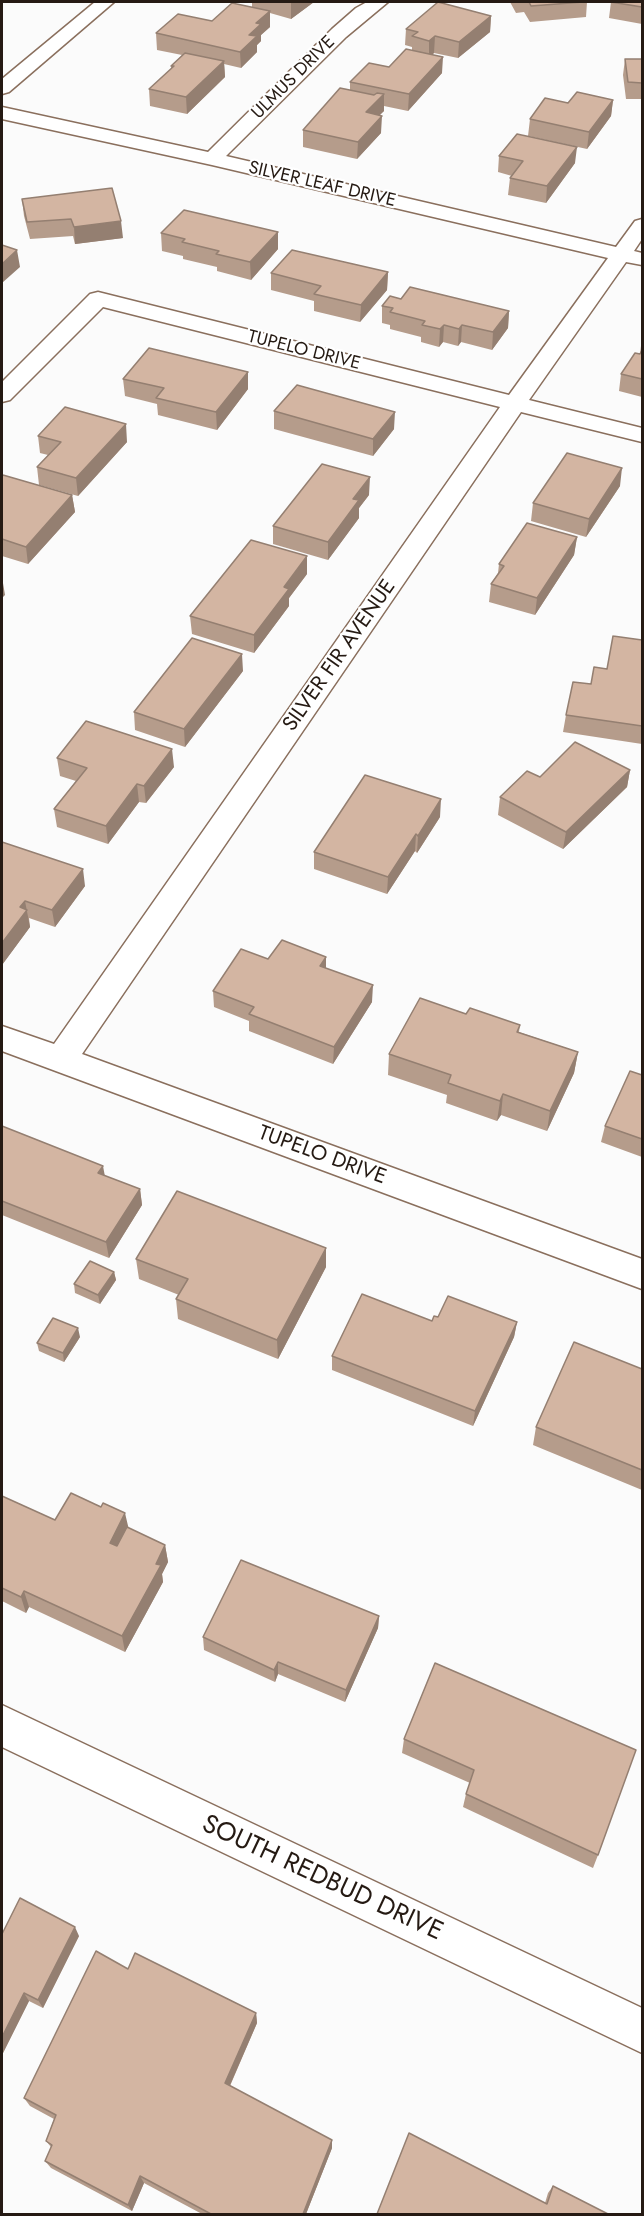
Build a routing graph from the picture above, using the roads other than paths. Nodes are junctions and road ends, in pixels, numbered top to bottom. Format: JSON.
{"nodes":[{"id":1,"x":105,"y":2,"type":"edge"},
{"id":2,"x":379,"y":2,"type":"edge"},
{"id":3,"x":2,"y":88,"type":"edge"},
{"id":4,"x":2,"y":113,"type":"edge"},
{"id":5,"x":212,"y":159,"type":"junction"},
{"id":6,"x":642,"y":225,"type":"edge"},
{"id":7,"x":632,"y":257,"type":"edge"},
{"id":8,"x":2,"y":395,"type":"edge"},
{"id":9,"x":514,"y":404,"type":"junction"},
{"id":10,"x":642,"y":435,"type":"edge"},
{"id":11,"x":2,"y":1038,"type":"edge"},
{"id":12,"x":61,"y":1060,"type":"junction"},
{"id":13,"x":642,"y":1274,"type":"edge"},
{"id":14,"x":2,"y":1726,"type":"edge"},
{"id":15,"x":642,"y":2031,"type":"edge"}],
"edges":[{"from":1,"to":3,"type":"street"},
{"from":2,"to":5,"type":"street","name":"ULMUS DRIVE"},
{"from":4,"to":5,"type":"street","name":"SILVER LEAF DRIVE"},
{"from":5,"to":7,"type":"street","name":"SILVER LEAF DRIVE"},
{"from":6,"to":7,"type":"street","name":"SILVER FIR AVENUE"},
{"from":7,"to":9,"type":"street","name":"SILVER FIR AVENUE"},
{"from":8,"to":9,"type":"street","name":"TUPELO DRIVE"},
{"from":9,"to":10,"type":"street","name":"TUPELO DRIVE"},
{"from":9,"to":12,"type":"street","name":"SILVER FIR AVENUE"},
{"from":11,"to":12,"type":"street","name":"TUPELO DRIVE"},
{"from":12,"to":13,"type":"street","name":"TUPELO DRIVE"},
{"from":14,"to":15,"type":"street","name":"SOUTH REDBUD DRIVE"}]}
